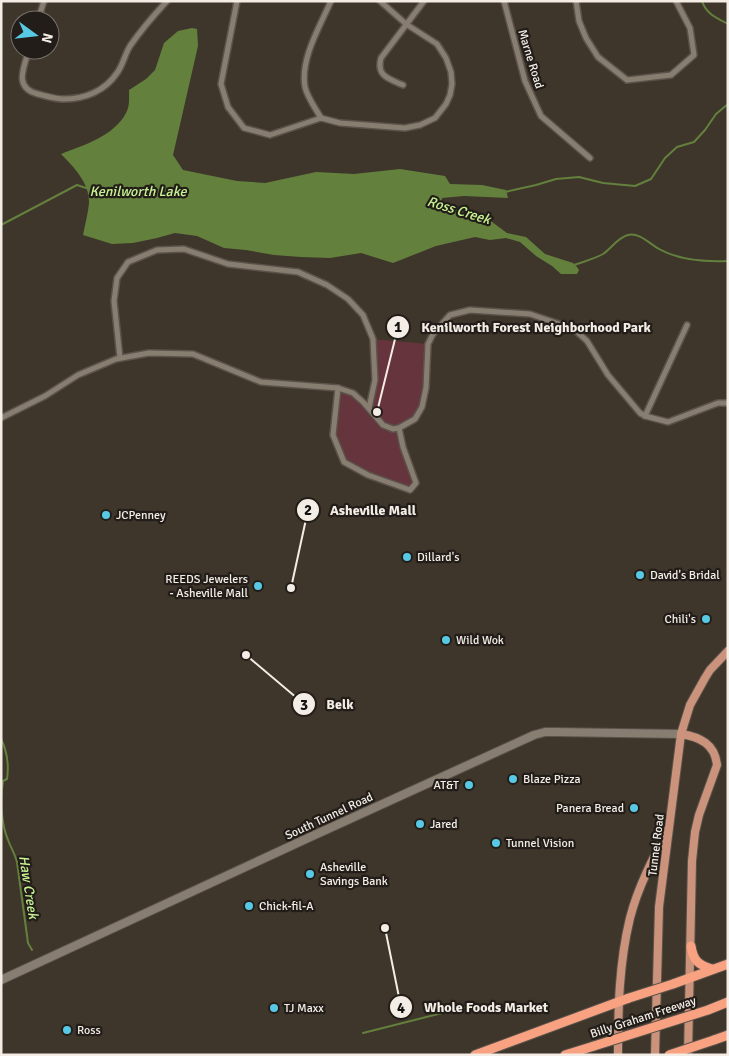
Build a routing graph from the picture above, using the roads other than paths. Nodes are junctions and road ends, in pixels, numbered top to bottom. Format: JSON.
{"nodes":[{"id":1,"x":167,"y":1,"type":"edge"},
{"id":2,"x":237,"y":1,"type":"edge"},
{"id":3,"x":331,"y":1,"type":"edge"},
{"id":4,"x":380,"y":1,"type":"edge"},
{"id":5,"x":424,"y":1,"type":"edge"},
{"id":6,"x":504,"y":1,"type":"edge"},
{"id":7,"x":576,"y":1,"type":"edge"},
{"id":8,"x":676,"y":1,"type":"edge"},
{"id":9,"x":406,"y":24,"type":"junction"},
{"id":10,"x":26,"y":60,"type":"edge"},
{"id":11,"x":403,"y":85,"type":"dead end"},
{"id":12,"x":321,"y":118,"type":"junction"},
{"id":13,"x":590,"y":158,"type":"dead end"},
{"id":14,"x":687,"y":325,"type":"dead end"},
{"id":15,"x":120,"y":358,"type":"junction"},
{"id":16,"x":338,"y":388,"type":"junction"},
{"id":17,"x":728,"y":403,"type":"edge"},
{"id":18,"x":369,"y":408,"type":"junction"},
{"id":19,"x":645,"y":416,"type":"junction"},
{"id":20,"x":1,"y":418,"type":"edge"},
{"id":21,"x":399,"y":428,"type":"junction"},
{"id":22,"x":728,"y":652,"type":"edge"},
{"id":23,"x":680,"y":734,"type":"junction"},
{"id":24,"x":670,"y":826,"type":"junction"},
{"id":25,"x":691,"y":946,"type":"junction"},
{"id":26,"x":728,"y":964,"type":"edge"},
{"id":27,"x":712,"y":969,"type":"junction"},
{"id":28,"x":689,"y":978,"type":"junction"},
{"id":29,"x":1,"y":980,"type":"edge"},
{"id":30,"x":618,"y":1002,"type":"junction"},
{"id":31,"x":728,"y":1002,"type":"edge"},
{"id":32,"x":728,"y":1034,"type":"edge"},
{"id":33,"x":475,"y":1055,"type":"edge"},
{"id":34,"x":565,"y":1055,"type":"edge"},
{"id":35,"x":618,"y":1055,"type":"edge"},
{"id":36,"x":655,"y":1055,"type":"edge"},
{"id":37,"x":669,"y":1055,"type":"edge"},
{"id":38,"x":688,"y":1055,"type":"edge"}],
"edges":[{"from":1,"to":10,"type":"street"},
{"from":2,"to":12,"type":"street"},
{"from":3,"to":12,"type":"street"},
{"from":4,"to":9,"type":"street"},
{"from":5,"to":9,"type":"street"},
{"from":6,"to":13,"type":"street","name":"Marne Road"},
{"from":7,"to":8,"type":"street"},
{"from":9,"to":11,"type":"street"},
{"from":9,"to":12,"type":"street"},
{"from":14,"to":19,"type":"street"},
{"from":15,"to":16,"type":"street"},
{"from":15,"to":18,"type":"street"},
{"from":15,"to":20,"type":"street"},
{"from":16,"to":18,"type":"street"},
{"from":16,"to":21,"type":"street"},
{"from":17,"to":19,"type":"street"},
{"from":18,"to":21,"type":"street"},
{"from":19,"to":21,"type":"street"},
{"from":22,"to":23,"type":"main road","name":"Tunnel Road"},
{"from":23,"to":24,"type":"main road","name":"Tunnel Road"},
{"from":23,"to":25,"type":"main road"},
{"from":23,"to":29,"type":"main road","name":"South Tunnel Road"},
{"from":24,"to":30,"type":"main road"},
{"from":24,"to":36,"type":"main road","name":"Tunnel Road"},
{"from":25,"to":27,"type":"highway"},
{"from":25,"to":28,"type":"main road"},
{"from":26,"to":27,"type":"highway"},
{"from":27,"to":28,"type":"highway"},
{"from":28,"to":30,"type":"highway","bridge":true},
{"from":28,"to":38,"type":"main road"},
{"from":30,"to":33,"type":"highway"},
{"from":30,"to":35,"type":"main road"},
{"from":31,"to":34,"type":"highway","name":"Billy Graham Freeway","bridge":true},
{"from":32,"to":37,"type":"highway","bridge":true}]}
